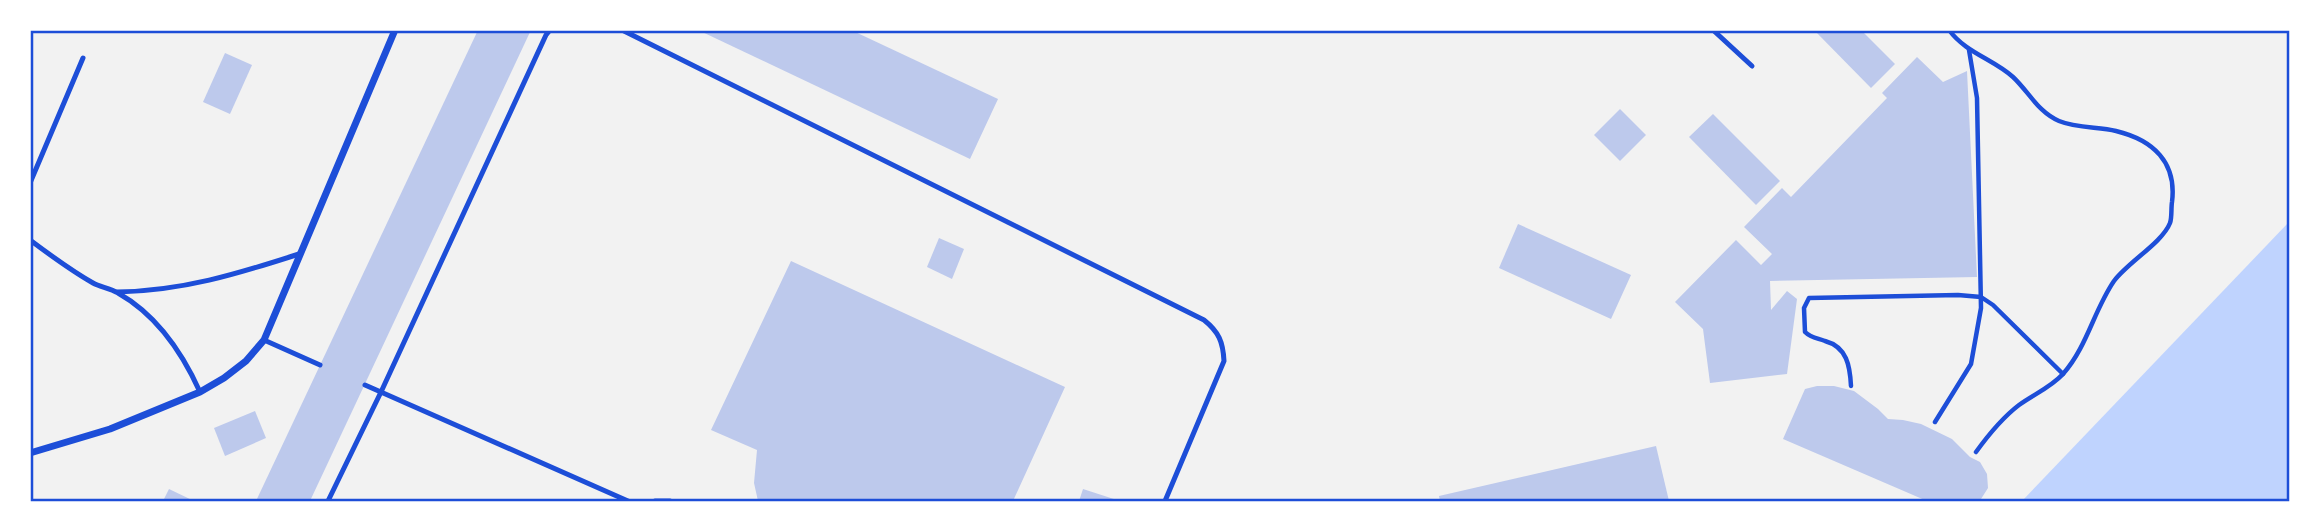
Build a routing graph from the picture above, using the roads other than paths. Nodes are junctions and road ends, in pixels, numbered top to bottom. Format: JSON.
{"nodes":[{"id":1,"x":395,"y":30,"type":"edge"},
{"id":2,"x":550,"y":30,"type":"edge"},
{"id":3,"x":622,"y":30,"type":"edge"},
{"id":4,"x":1713,"y":30,"type":"edge"},
{"id":5,"x":83,"y":58,"type":"dead end"},
{"id":6,"x":1752,"y":66,"type":"dead end"},
{"id":7,"x":30,"y":183,"type":"edge"},
{"id":8,"x":30,"y":240,"type":"edge"},
{"id":9,"x":299,"y":254,"type":"junction"},
{"id":10,"x":117,"y":292,"type":"junction"},
{"id":11,"x":264,"y":340,"type":"junction"},
{"id":12,"x":320,"y":365,"type":"dead end"},
{"id":13,"x":365,"y":384,"type":"dead end"},
{"id":14,"x":200,"y":392,"type":"junction"},
{"id":15,"x":381,"y":392,"type":"junction"},
{"id":16,"x":30,"y":453,"type":"edge"},
{"id":17,"x":328,"y":501,"type":"edge"},
{"id":18,"x":628,"y":501,"type":"edge"},
{"id":19,"x":655,"y":501,"type":"edge"},
{"id":20,"x":670,"y":501,"type":"edge"},
{"id":21,"x":1165,"y":501,"type":"edge"}],
"edges":[{"from":1,"to":9,"type":"street"},
{"from":2,"to":15,"type":"lane"},
{"from":3,"to":21,"type":"lane"},
{"from":4,"to":6,"type":"lane"},
{"from":5,"to":7,"type":"lane"},
{"from":8,"to":10,"type":"lane"},
{"from":9,"to":10,"type":"lane"},
{"from":9,"to":11,"type":"street"},
{"from":10,"to":14,"type":"lane"},
{"from":11,"to":12,"type":"lane"},
{"from":11,"to":14,"type":"street"},
{"from":13,"to":15,"type":"lane"},
{"from":14,"to":16,"type":"street"},
{"from":15,"to":17,"type":"lane"},
{"from":15,"to":18,"type":"lane"},
{"from":19,"to":20,"type":"lane"}]}
